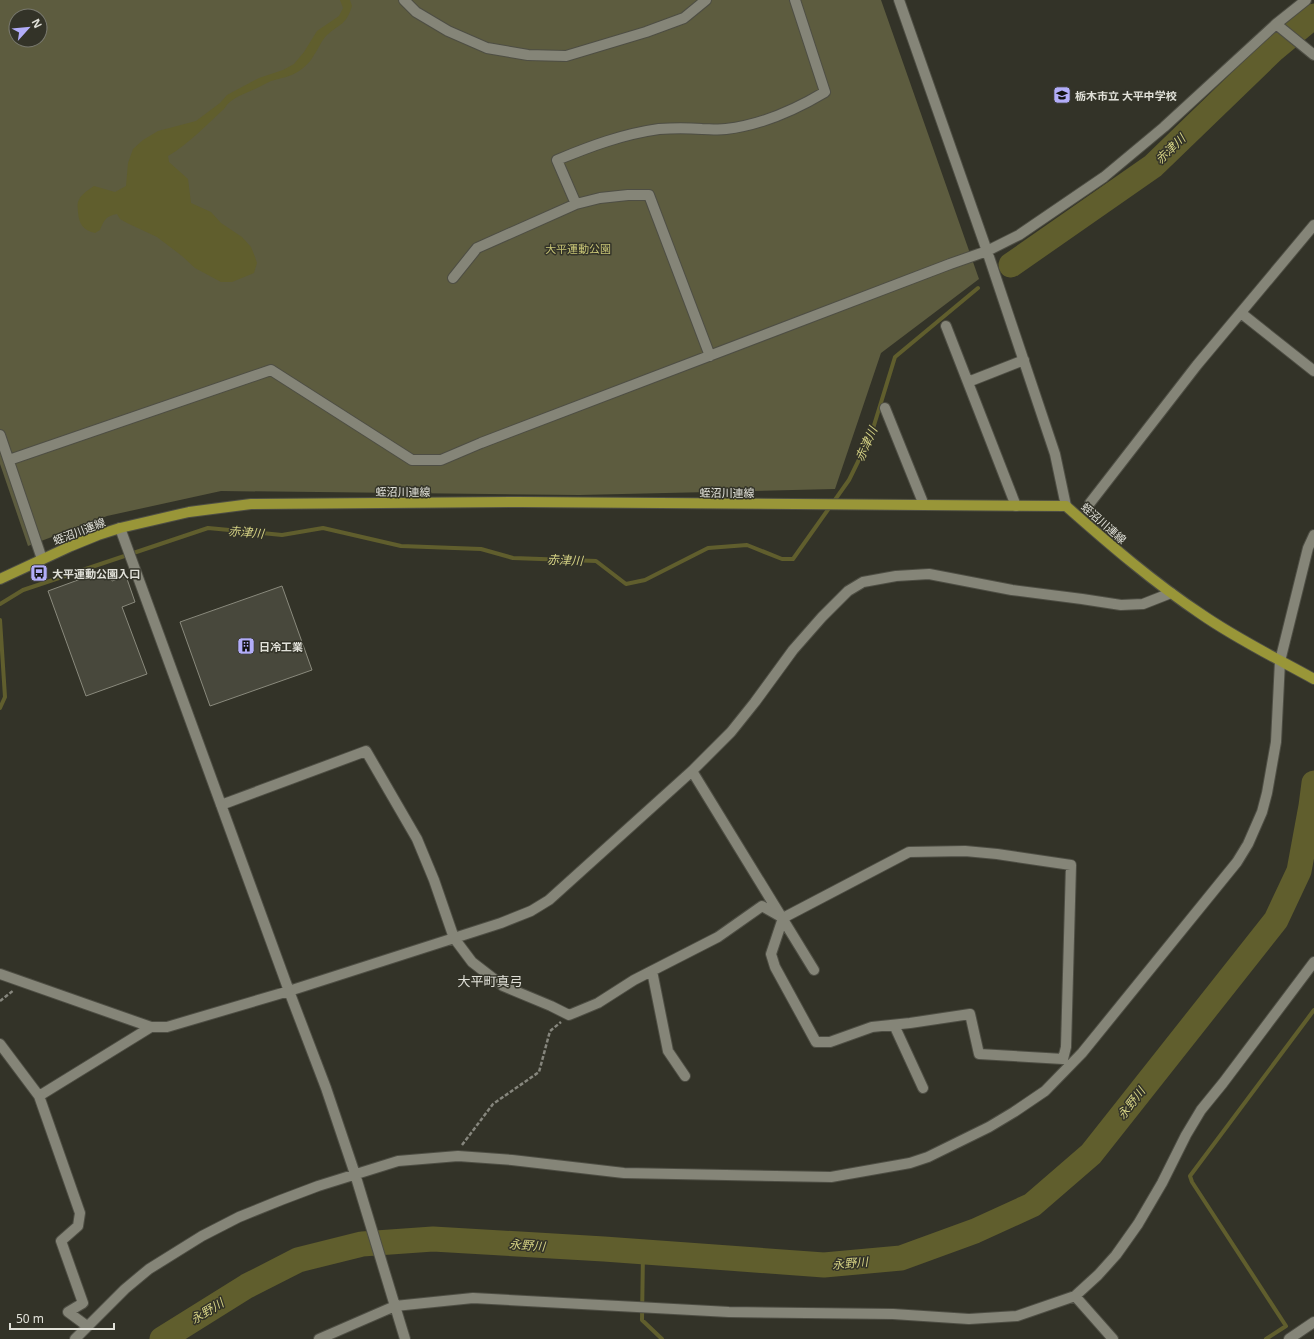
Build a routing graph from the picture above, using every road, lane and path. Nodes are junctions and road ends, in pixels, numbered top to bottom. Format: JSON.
{"nodes":[{"id":1,"x":404,"y":0,"type":"edge"},
{"id":2,"x":706,"y":0,"type":"edge"},
{"id":3,"x":795,"y":0,"type":"edge"},
{"id":4,"x":899,"y":0,"type":"edge"},
{"id":5,"x":1306,"y":0,"type":"edge"},
{"id":6,"x":1276,"y":24,"type":"junction"},
{"id":7,"x":1314,"y":55,"type":"edge"},
{"id":8,"x":576,"y":204,"type":"junction"},
{"id":9,"x":1314,"y":226,"type":"edge"},
{"id":10,"x":987,"y":251,"type":"junction"},
{"id":11,"x":453,"y":278,"type":"dead end"},
{"id":12,"x":1241,"y":313,"type":"junction"},
{"id":13,"x":946,"y":326,"type":"dead end"},
{"id":14,"x":710,"y":356,"type":"junction"},
{"id":15,"x":1024,"y":360,"type":"junction"},
{"id":16,"x":1314,"y":371,"type":"edge"},
{"id":17,"x":968,"y":382,"type":"junction"},
{"id":18,"x":886,"y":408,"type":"dead end"},
{"id":19,"x":0,"y":434,"type":"edge"},
{"id":20,"x":9,"y":460,"type":"junction"},
{"id":21,"x":1090,"y":503,"type":"dead end"},
{"id":22,"x":924,"y":505,"type":"junction"},
{"id":23,"x":1016,"y":506,"type":"junction"},
{"id":24,"x":1066,"y":506,"type":"junction"},
{"id":25,"x":120,"y":528,"type":"junction"},
{"id":26,"x":1314,"y":535,"type":"edge"},
{"id":27,"x":42,"y":558,"type":"junction"},
{"id":28,"x":0,"y":579,"type":"edge"},
{"id":29,"x":1171,"y":593,"type":"junction"},
{"id":30,"x":1284,"y":663,"type":"junction"},
{"id":31,"x":1314,"y":679,"type":"edge"},
{"id":32,"x":692,"y":771,"type":"junction"},
{"id":33,"x":221,"y":805,"type":"junction"},
{"id":34,"x":783,"y":918,"type":"junction"},
{"id":35,"x":454,"y":938,"type":"junction"},
{"id":36,"x":1314,"y":962,"type":"edge"},
{"id":37,"x":814,"y":970,"type":"dead end"},
{"id":38,"x":652,"y":971,"type":"junction"},
{"id":39,"x":0,"y":974,"type":"edge"},
{"id":40,"x":289,"y":991,"type":"junction"},
{"id":41,"x":569,"y":1016,"type":"junction"},
{"id":42,"x":894,"y":1025,"type":"junction"},
{"id":43,"x":150,"y":1027,"type":"junction"},
{"id":44,"x":2,"y":1051,"type":"edge"},
{"id":45,"x":685,"y":1076,"type":"dead end"},
{"id":46,"x":923,"y":1088,"type":"dead end"},
{"id":47,"x":39,"y":1096,"type":"junction"},
{"id":48,"x":453,"y":1157,"type":"junction"},
{"id":49,"x":355,"y":1174,"type":"junction"},
{"id":50,"x":1075,"y":1296,"type":"junction"},
{"id":51,"x":395,"y":1306,"type":"junction"},
{"id":52,"x":1314,"y":1322,"type":"edge"},
{"id":53,"x":87,"y":1326,"type":"junction"},
{"id":54,"x":75,"y":1339,"type":"edge"},
{"id":55,"x":319,"y":1339,"type":"edge"},
{"id":56,"x":405,"y":1339,"type":"edge"},
{"id":57,"x":1113,"y":1339,"type":"edge"},
{"id":58,"x":1288,"y":1339,"type":"edge"}],
"edges":[{"from":1,"to":2,"type":"street"},
{"from":3,"to":8,"type":"street"},
{"from":4,"to":10,"type":"street"},
{"from":5,"to":6,"type":"street"},
{"from":6,"to":7,"type":"street"},
{"from":6,"to":10,"type":"street"},
{"from":8,"to":11,"type":"street"},
{"from":8,"to":14,"type":"street"},
{"from":9,"to":12,"type":"street"},
{"from":10,"to":14,"type":"street"},
{"from":10,"to":15,"type":"street"},
{"from":12,"to":16,"type":"street"},
{"from":12,"to":21,"type":"street"},
{"from":13,"to":17,"type":"street"},
{"from":14,"to":20,"type":"street"},
{"from":15,"to":17,"type":"street"},
{"from":15,"to":24,"type":"street"},
{"from":17,"to":23,"type":"street"},
{"from":18,"to":22,"type":"street"},
{"from":19,"to":20,"type":"street"},
{"from":20,"to":27,"type":"street"},
{"from":22,"to":23,"type":"main road","name":"蛭沼川連線"},
{"from":22,"to":25,"type":"main road","name":"蛭沼川連線"},
{"from":23,"to":24,"type":"main road","name":"蛭沼川連線"},
{"from":24,"to":29,"type":"main road","name":"蛭沼川連線"},
{"from":25,"to":27,"type":"main road","name":"蛭沼川連線"},
{"from":25,"to":33,"type":"street"},
{"from":26,"to":30,"type":"street"},
{"from":27,"to":28,"type":"main road","name":"蛭沼川連線"},
{"from":29,"to":30,"type":"main road","name":"蛭沼川連線"},
{"from":29,"to":32,"type":"street"},
{"from":30,"to":31,"type":"main road","name":"蛭沼川連線"},
{"from":30,"to":48,"type":"street"},
{"from":32,"to":34,"type":"street"},
{"from":32,"to":35,"type":"street"},
{"from":33,"to":35,"type":"street"},
{"from":33,"to":40,"type":"street"},
{"from":34,"to":37,"type":"street"},
{"from":34,"to":38,"type":"street"},
{"from":34,"to":42,"type":"street"},
{"from":34,"to":42,"type":"street"},
{"from":35,"to":40,"type":"street"},
{"from":35,"to":41,"type":"street"},
{"from":36,"to":50,"type":"street"},
{"from":38,"to":41,"type":"street"},
{"from":38,"to":45,"type":"street"},
{"from":39,"to":43,"type":"street"},
{"from":40,"to":43,"type":"street"},
{"from":40,"to":49,"type":"street"},
{"from":41,"to":48,"type":"path"},
{"from":42,"to":46,"type":"street"},
{"from":43,"to":47,"type":"street"},
{"from":44,"to":47,"type":"street"},
{"from":47,"to":53,"type":"street"},
{"from":48,"to":49,"type":"street"},
{"from":49,"to":51,"type":"street"},
{"from":49,"to":53,"type":"street"},
{"from":50,"to":51,"type":"street"},
{"from":50,"to":57,"type":"street"},
{"from":51,"to":55,"type":"street"},
{"from":51,"to":56,"type":"street"},
{"from":52,"to":58,"type":"street"},
{"from":53,"to":54,"type":"street"}]}
